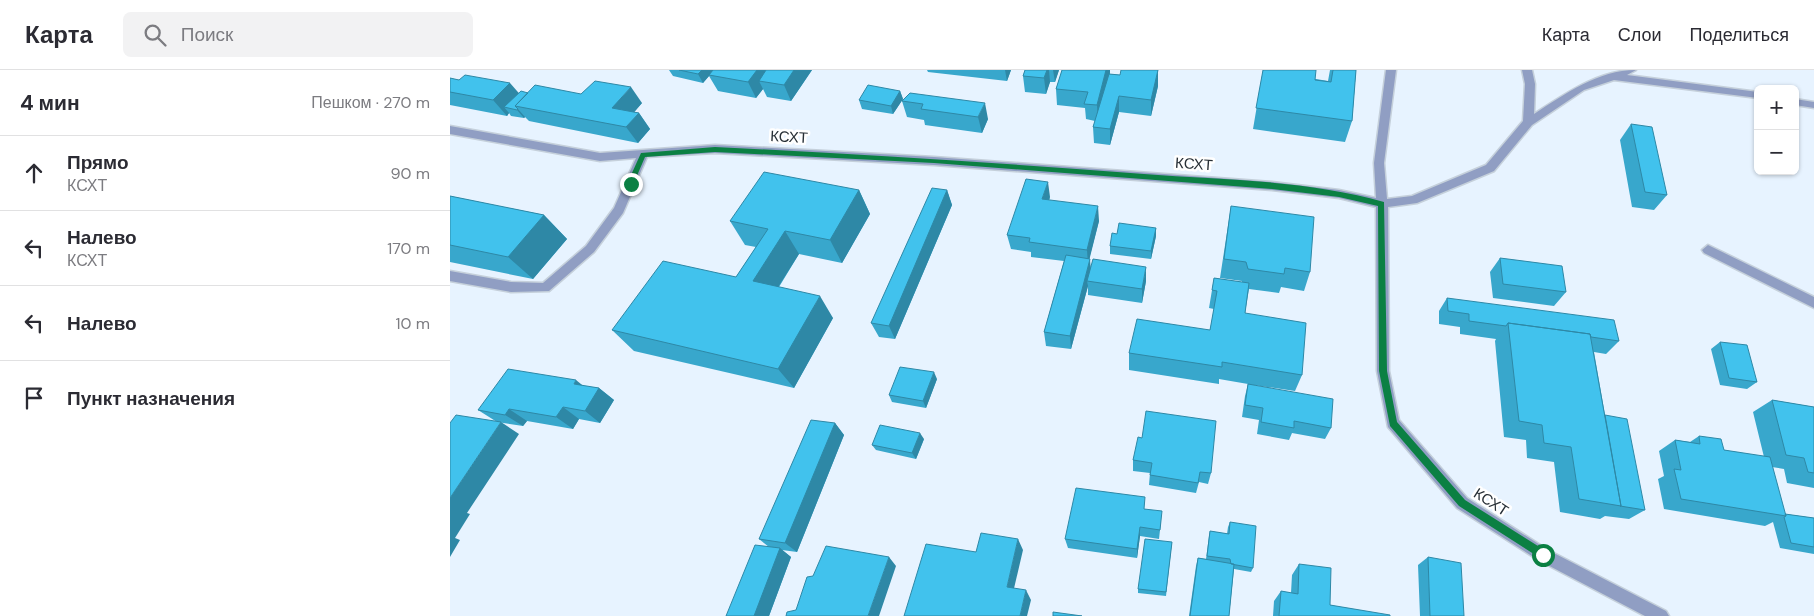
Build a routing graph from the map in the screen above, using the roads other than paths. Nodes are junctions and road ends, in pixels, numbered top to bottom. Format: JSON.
{"nodes":[{"id":1,"x":1391,"y":70,"type":"edge"},
{"id":2,"x":1528,"y":70,"type":"edge"},
{"id":3,"x":1631,"y":70,"type":"edge"},
{"id":4,"x":1612,"y":76,"type":"junction"},
{"id":5,"x":1754,"y":94,"type":"edge"},
{"id":6,"x":1799,"y":103,"type":"edge"},
{"id":7,"x":1814,"y":105,"type":"edge"},
{"id":8,"x":1528,"y":122,"type":"junction"},
{"id":9,"x":450,"y":130,"type":"edge"},
{"id":10,"x":643,"y":155,"type":"junction"},
{"id":11,"x":1382,"y":204,"type":"junction"},
{"id":12,"x":1708,"y":250,"type":"dead end"},
{"id":13,"x":450,"y":276,"type":"edge"},
{"id":14,"x":1814,"y":303,"type":"edge"},
{"id":15,"x":1661,"y":616,"type":"edge"}],
"edges":[{"from":1,"to":11,"type":"street"},
{"from":2,"to":8,"type":"street"},
{"from":3,"to":4,"type":"street"},
{"from":4,"to":5,"type":"street"},
{"from":4,"to":8,"type":"street"},
{"from":6,"to":7,"type":"street"},
{"from":8,"to":11,"type":"street"},
{"from":9,"to":10,"type":"street","name":"КСХТ"},
{"from":10,"to":11,"type":"street","name":"КСХТ"},
{"from":10,"to":13,"type":"street"},
{"from":11,"to":15,"type":"street","name":"КСХТ"},
{"from":12,"to":14,"type":"street"}]}
